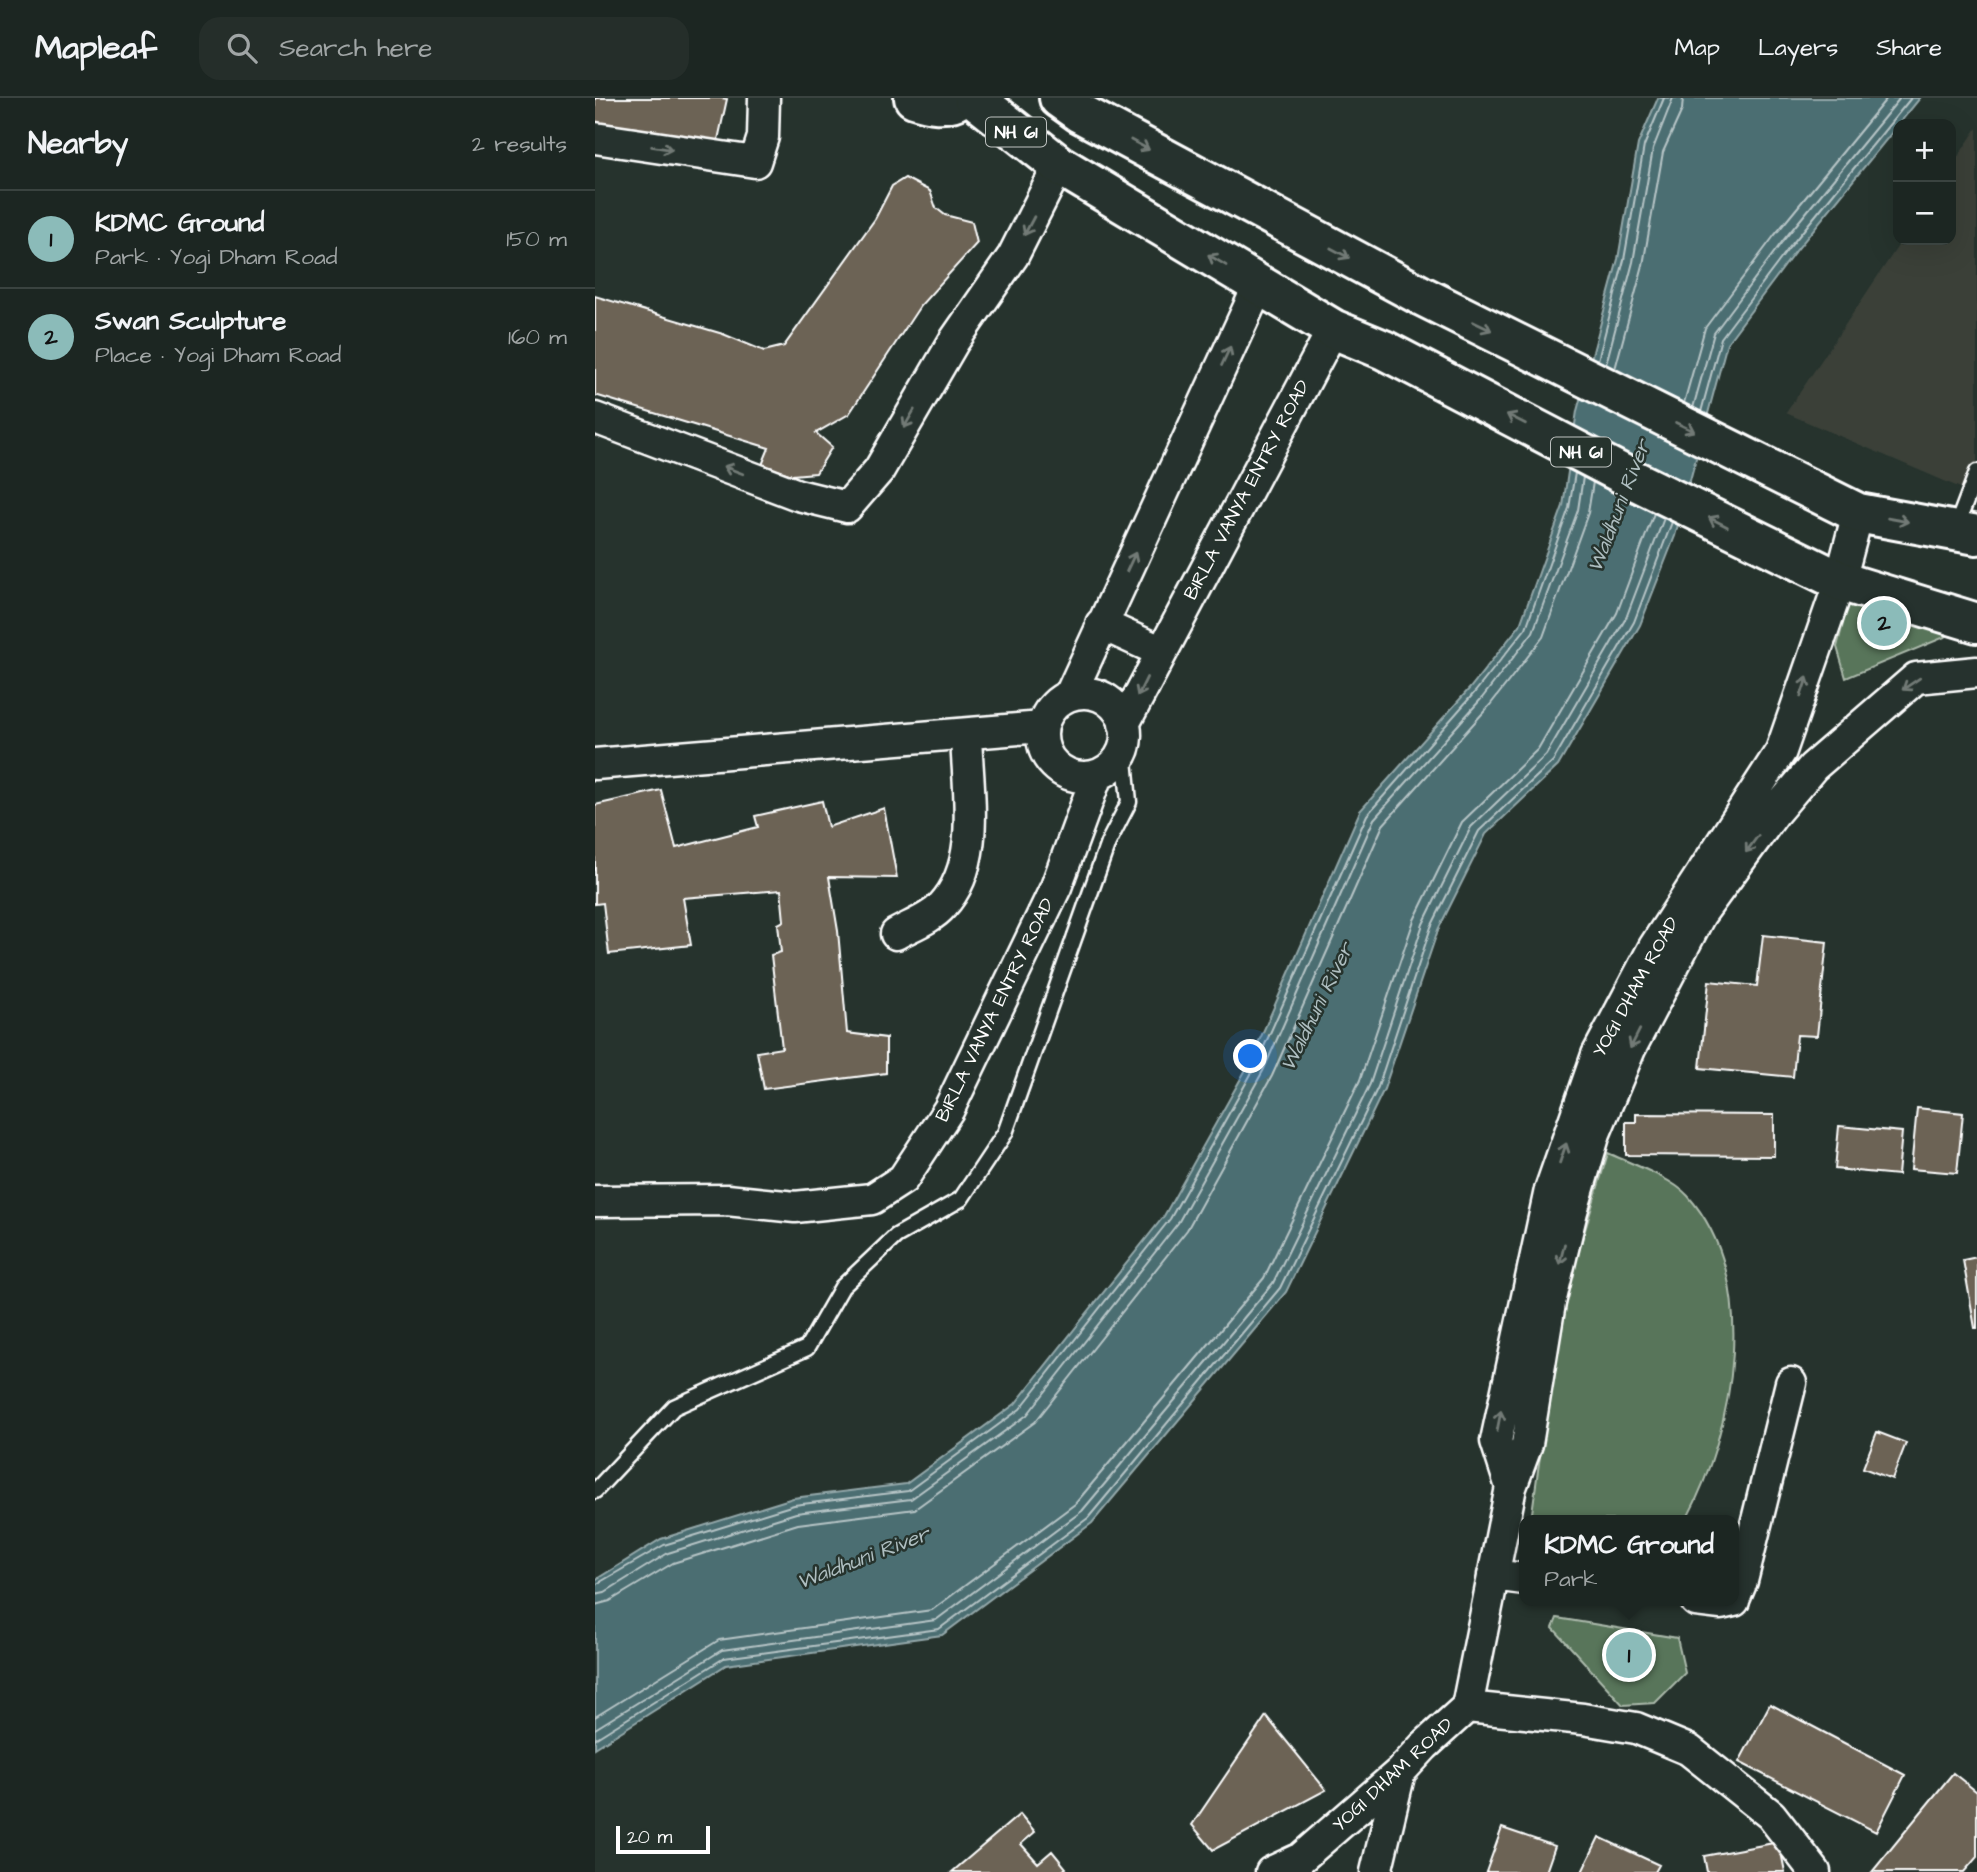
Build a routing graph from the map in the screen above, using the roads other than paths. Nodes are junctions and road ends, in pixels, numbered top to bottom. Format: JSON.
{"nodes":[{"id":1,"x":764,"y":98,"type":"edge"},
{"id":2,"x":914,"y":98,"type":"edge"},
{"id":3,"x":961,"y":98,"type":"edge"},
{"id":4,"x":974,"y":98,"type":"edge"},
{"id":5,"x":1059,"y":98,"type":"edge"},
{"id":6,"x":595,"y":138,"type":"edge"},
{"id":7,"x":1059,"y":165,"type":"junction"},
{"id":8,"x":1259,"y":285,"type":"junction"},
{"id":9,"x":1333,"y":329,"type":"junction"},
{"id":10,"x":595,"y":418,"type":"edge"},
{"id":11,"x":1977,"y":472,"type":"edge"},
{"id":12,"x":1857,"y":513,"type":"junction"},
{"id":13,"x":1966,"y":533,"type":"edge"},
{"id":14,"x":1840,"y":581,"type":"junction"},
{"id":15,"x":1977,"y":623,"type":"edge"},
{"id":16,"x":1101,"y":624,"type":"junction"},
{"id":17,"x":1160,"y":651,"type":"junction"},
{"id":18,"x":1977,"y":672,"type":"edge"},
{"id":19,"x":1070,"y":695,"type":"junction"},
{"id":20,"x":1042,"y":727,"type":"junction"},
{"id":21,"x":966,"y":734,"type":"junction"},
{"id":22,"x":1124,"y":736,"type":"junction"},
{"id":23,"x":595,"y":764,"type":"edge"},
{"id":24,"x":1097,"y":775,"type":"junction"},
{"id":25,"x":897,"y":934,"type":"dead end"},
{"id":26,"x":595,"y":1201,"type":"edge"},
{"id":27,"x":1791,"y":1383,"type":"dead end"},
{"id":28,"x":1511,"y":1487,"type":"junction"},
{"id":29,"x":595,"y":1491,"type":"edge"},
{"id":30,"x":1493,"y":1574,"type":"junction"},
{"id":31,"x":1519,"y":1578,"type":"edge"},
{"id":32,"x":1739,"y":1588,"type":"edge"},
{"id":33,"x":1467,"y":1707,"type":"junction"},
{"id":34,"x":1400,"y":1772,"type":"junction"},
{"id":35,"x":1271,"y":1872,"type":"edge"},
{"id":36,"x":1376,"y":1872,"type":"edge"},
{"id":37,"x":1815,"y":1872,"type":"edge"}],
"edges":[{"from":6,"to":1,"type":"street","one_way":true},
{"from":2,"to":3,"type":"main road"},
{"from":4,"to":7,"type":"main road","number":"NH 61"},
{"from":5,"to":12,"type":"main road","number":"NH 61","one_way":true},
{"from":8,"to":7,"type":"main road","number":"NH 61","one_way":true},
{"from":7,"to":10,"type":"street","one_way":true},
{"from":8,"to":9,"type":"main road","number":"NH 61"},
{"from":16,"to":8,"type":"street","one_way":true},
{"from":14,"to":9,"type":"main road","number":"NH 61","one_way":true},
{"from":9,"to":17,"type":"street","name":"BIRLA VANYA ENTRY ROAD"},
{"from":11,"to":13,"type":"lane"},
{"from":12,"to":13,"type":"main road","number":"NH 61","one_way":true},
{"from":12,"to":14,"type":"street","name":"YOGI DHAM ROAD"},
{"from":14,"to":15,"type":"main road","number":"NH 61"},
{"from":28,"to":14,"type":"street","name":"YOGI DHAM ROAD","one_way":true},
{"from":16,"to":17,"type":"street"},
{"from":16,"to":19,"type":"street"},
{"from":17,"to":22,"type":"street","name":"BIRLA VANYA ENTRY ROAD","one_way":true},
{"from":18,"to":28,"type":"street","name":"YOGI DHAM ROAD","one_way":true},
{"from":19,"to":20,"type":"street"},
{"from":19,"to":22,"type":"street"},
{"from":20,"to":21,"type":"street"},
{"from":20,"to":24,"type":"street"},
{"from":21,"to":23,"type":"street"},
{"from":21,"to":25,"type":"street"},
{"from":22,"to":24,"type":"street"},
{"from":22,"to":29,"type":"lane"},
{"from":24,"to":26,"type":"street","name":"BIRLA VANYA ENTRY ROAD"},
{"from":27,"to":32,"type":"street"},
{"from":28,"to":30,"type":"street","name":"YOGI DHAM ROAD"},
{"from":30,"to":31,"type":"street"},
{"from":30,"to":33,"type":"street","name":"YOGI DHAM ROAD"},
{"from":33,"to":34,"type":"street","name":"YOGI DHAM ROAD"},
{"from":33,"to":37,"type":"street"},
{"from":34,"to":35,"type":"street","name":"YOGI DHAM ROAD"},
{"from":34,"to":36,"type":"street"}]}
